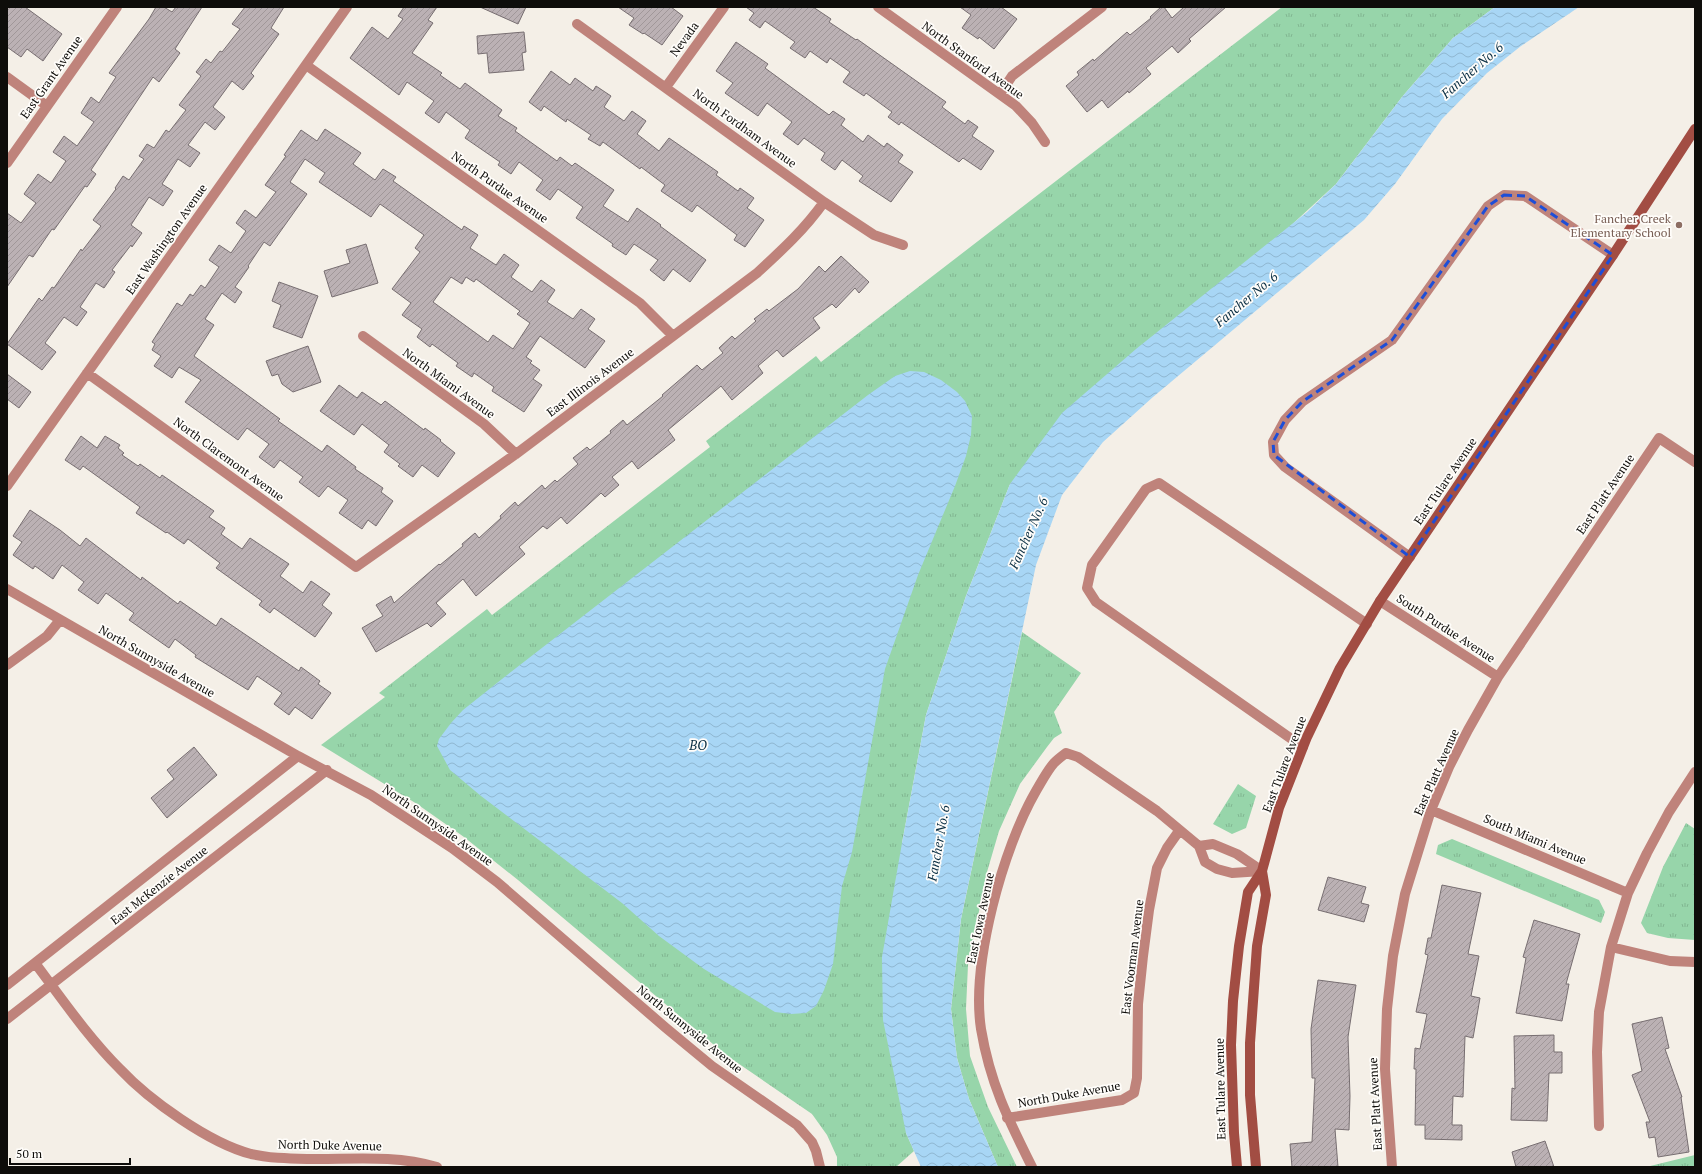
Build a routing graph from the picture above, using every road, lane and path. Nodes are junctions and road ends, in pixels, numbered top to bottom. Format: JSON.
{"nodes":[{"id":1,"x":117,"y":7,"type":"edge"},
{"id":2,"x":347,"y":7,"type":"edge"},
{"id":3,"x":724,"y":7,"type":"edge"},
{"id":4,"x":878,"y":7,"type":"edge"},
{"id":5,"x":1102,"y":7,"type":"edge"},
{"id":6,"x":577,"y":24,"type":"dead end"},
{"id":7,"x":306,"y":65,"type":"junction"},
{"id":8,"x":7,"y":77,"type":"edge"},
{"id":9,"x":666,"y":87,"type":"junction"},
{"id":10,"x":1000,"y":94,"type":"junction"},
{"id":11,"x":47,"y":106,"type":"junction"},
{"id":12,"x":1695,"y":129,"type":"edge"},
{"id":13,"x":1045,"y":142,"type":"dead end"},
{"id":14,"x":7,"y":162,"type":"edge"},
{"id":15,"x":824,"y":202,"type":"junction"},
{"id":16,"x":903,"y":245,"type":"dead end"},
{"id":17,"x":1613,"y":255,"type":"junction"},
{"id":18,"x":363,"y":336,"type":"dead end"},
{"id":19,"x":673,"y":336,"type":"junction"},
{"id":20,"x":87,"y":373,"type":"junction"},
{"id":21,"x":516,"y":454,"type":"junction"},
{"id":22,"x":1695,"y":462,"type":"edge"},
{"id":23,"x":7,"y":486,"type":"edge"},
{"id":24,"x":1410,"y":557,"type":"junction"},
{"id":25,"x":356,"y":567,"type":"joint"},
{"id":26,"x":7,"y":589,"type":"edge"},
{"id":27,"x":1380,"y":601,"type":"junction"},
{"id":28,"x":60,"y":620,"type":"junction"},
{"id":29,"x":1367,"y":624,"type":"junction"},
{"id":30,"x":7,"y":665,"type":"edge"},
{"id":31,"x":1498,"y":677,"type":"junction"},
{"id":32,"x":1303,"y":747,"type":"junction"},
{"id":33,"x":298,"y":756,"type":"junction"},
{"id":34,"x":327,"y":770,"type":"junction"},
{"id":35,"x":1695,"y":772,"type":"edge"},
{"id":36,"x":1431,"y":810,"type":"junction"},
{"id":37,"x":1179,"y":831,"type":"junction"},
{"id":38,"x":1199,"y":846,"type":"junction"},
{"id":39,"x":1262,"y":871,"type":"junction"},
{"id":40,"x":1628,"y":893,"type":"junction"},
{"id":41,"x":1611,"y":947,"type":"junction"},
{"id":42,"x":1695,"y":962,"type":"edge"},
{"id":43,"x":35,"y":963,"type":"junction"},
{"id":44,"x":7,"y":985,"type":"edge"},
{"id":45,"x":52,"y":985,"type":"junction"},
{"id":46,"x":7,"y":1019,"type":"edge"},
{"id":47,"x":1134,"y":1093,"type":"joint"},
{"id":48,"x":1007,"y":1118,"type":"junction"},
{"id":49,"x":1599,"y":1126,"type":"dead end"},
{"id":50,"x":437,"y":1167,"type":"edge"},
{"id":51,"x":820,"y":1167,"type":"edge"},
{"id":52,"x":1032,"y":1167,"type":"edge"},
{"id":53,"x":1237,"y":1167,"type":"edge"},
{"id":54,"x":1256,"y":1167,"type":"edge"},
{"id":55,"x":1392,"y":1167,"type":"edge"}],
"edges":[{"from":1,"to":11,"type":"street","name":"East Grant Avenue"},
{"from":2,"to":7,"type":"street","name":"East Washington Avenue"},
{"from":3,"to":9,"type":"street","name":"Nevada"},
{"from":4,"to":10,"type":"street","name":"North Stanford Avenue"},
{"from":5,"to":10,"type":"street"},
{"from":6,"to":9,"type":"street","name":"North Fordham Avenue"},
{"from":7,"to":19,"type":"street","name":"North Purdue Avenue"},
{"from":7,"to":20,"type":"street","name":"East Washington Avenue"},
{"from":8,"to":11,"type":"street"},
{"from":9,"to":15,"type":"street","name":"North Fordham Avenue"},
{"from":10,"to":13,"type":"street","name":"North Stanford Avenue"},
{"from":11,"to":14,"type":"street","name":"East Grant Avenue"},
{"from":12,"to":17,"type":"street","name":"East Tulare Avenue"},
{"from":15,"to":16,"type":"street","name":"North Fordham Avenue"},
{"from":15,"to":19,"type":"street","name":"East Illinois Avenue"},
{"from":17,"to":24,"type":"street","name":"East Tulare Avenue"},
{"from":17,"to":24,"type":"street"},
{"from":18,"to":21,"type":"street","name":"North Miami Avenue"},
{"from":19,"to":21,"type":"street","name":"East Illinois Avenue"},
{"from":20,"to":23,"type":"street","name":"East Washington Avenue"},
{"from":20,"to":25,"type":"street","name":"North Claremont Avenue"},
{"from":21,"to":25,"type":"street","name":"East Illinois Avenue"},
{"from":22,"to":31,"type":"street","name":"East Platt Avenue"},
{"from":24,"to":27,"type":"street","name":"East Tulare Avenue"},
{"from":26,"to":28,"type":"street","name":"North Sunnyside Avenue"},
{"from":27,"to":29,"type":"street","name":"East Tulare Avenue"},
{"from":27,"to":31,"type":"street","name":"South Purdue Avenue"},
{"from":28,"to":30,"type":"street"},
{"from":28,"to":33,"type":"street","name":"North Sunnyside Avenue"},
{"from":29,"to":32,"type":"street","name":"East Tulare Avenue"},
{"from":29,"to":32,"type":"street"},
{"from":31,"to":36,"type":"street","name":"East Platt Avenue"},
{"from":32,"to":39,"type":"street","name":"East Tulare Avenue"},
{"from":33,"to":34,"type":"street","name":"North Sunnyside Avenue"},
{"from":33,"to":43,"type":"street","name":"East McKenzie Avenue"},
{"from":34,"to":45,"type":"street","name":"East McKenzie Avenue"},
{"from":34,"to":51,"type":"street","name":"North Sunnyside Avenue"},
{"from":35,"to":40,"type":"street"},
{"from":36,"to":40,"type":"street","name":"South Miami Avenue"},
{"from":36,"to":55,"type":"street","name":"East Platt Avenue"},
{"from":37,"to":38,"type":"street"},
{"from":37,"to":47,"type":"street","name":"East Voorman Avenue"},
{"from":37,"to":48,"type":"street","name":"East Iowa Avenue"},
{"from":38,"to":39,"type":"street"},
{"from":38,"to":39,"type":"street"},
{"from":39,"to":53,"type":"street","name":"East Tulare Avenue"},
{"from":39,"to":54,"type":"street","name":"East Tulare Avenue"},
{"from":40,"to":41,"type":"street"},
{"from":41,"to":42,"type":"street"},
{"from":41,"to":49,"type":"street"},
{"from":43,"to":44,"type":"street","name":"East McKenzie Avenue"},
{"from":43,"to":45,"type":"street","name":"North Duke Avenue"},
{"from":45,"to":46,"type":"street","name":"East McKenzie Avenue"},
{"from":45,"to":50,"type":"street","name":"North Duke Avenue"},
{"from":47,"to":48,"type":"street","name":"North Duke Avenue"},
{"from":48,"to":52,"type":"street","name":"East Iowa Avenue"}]}
